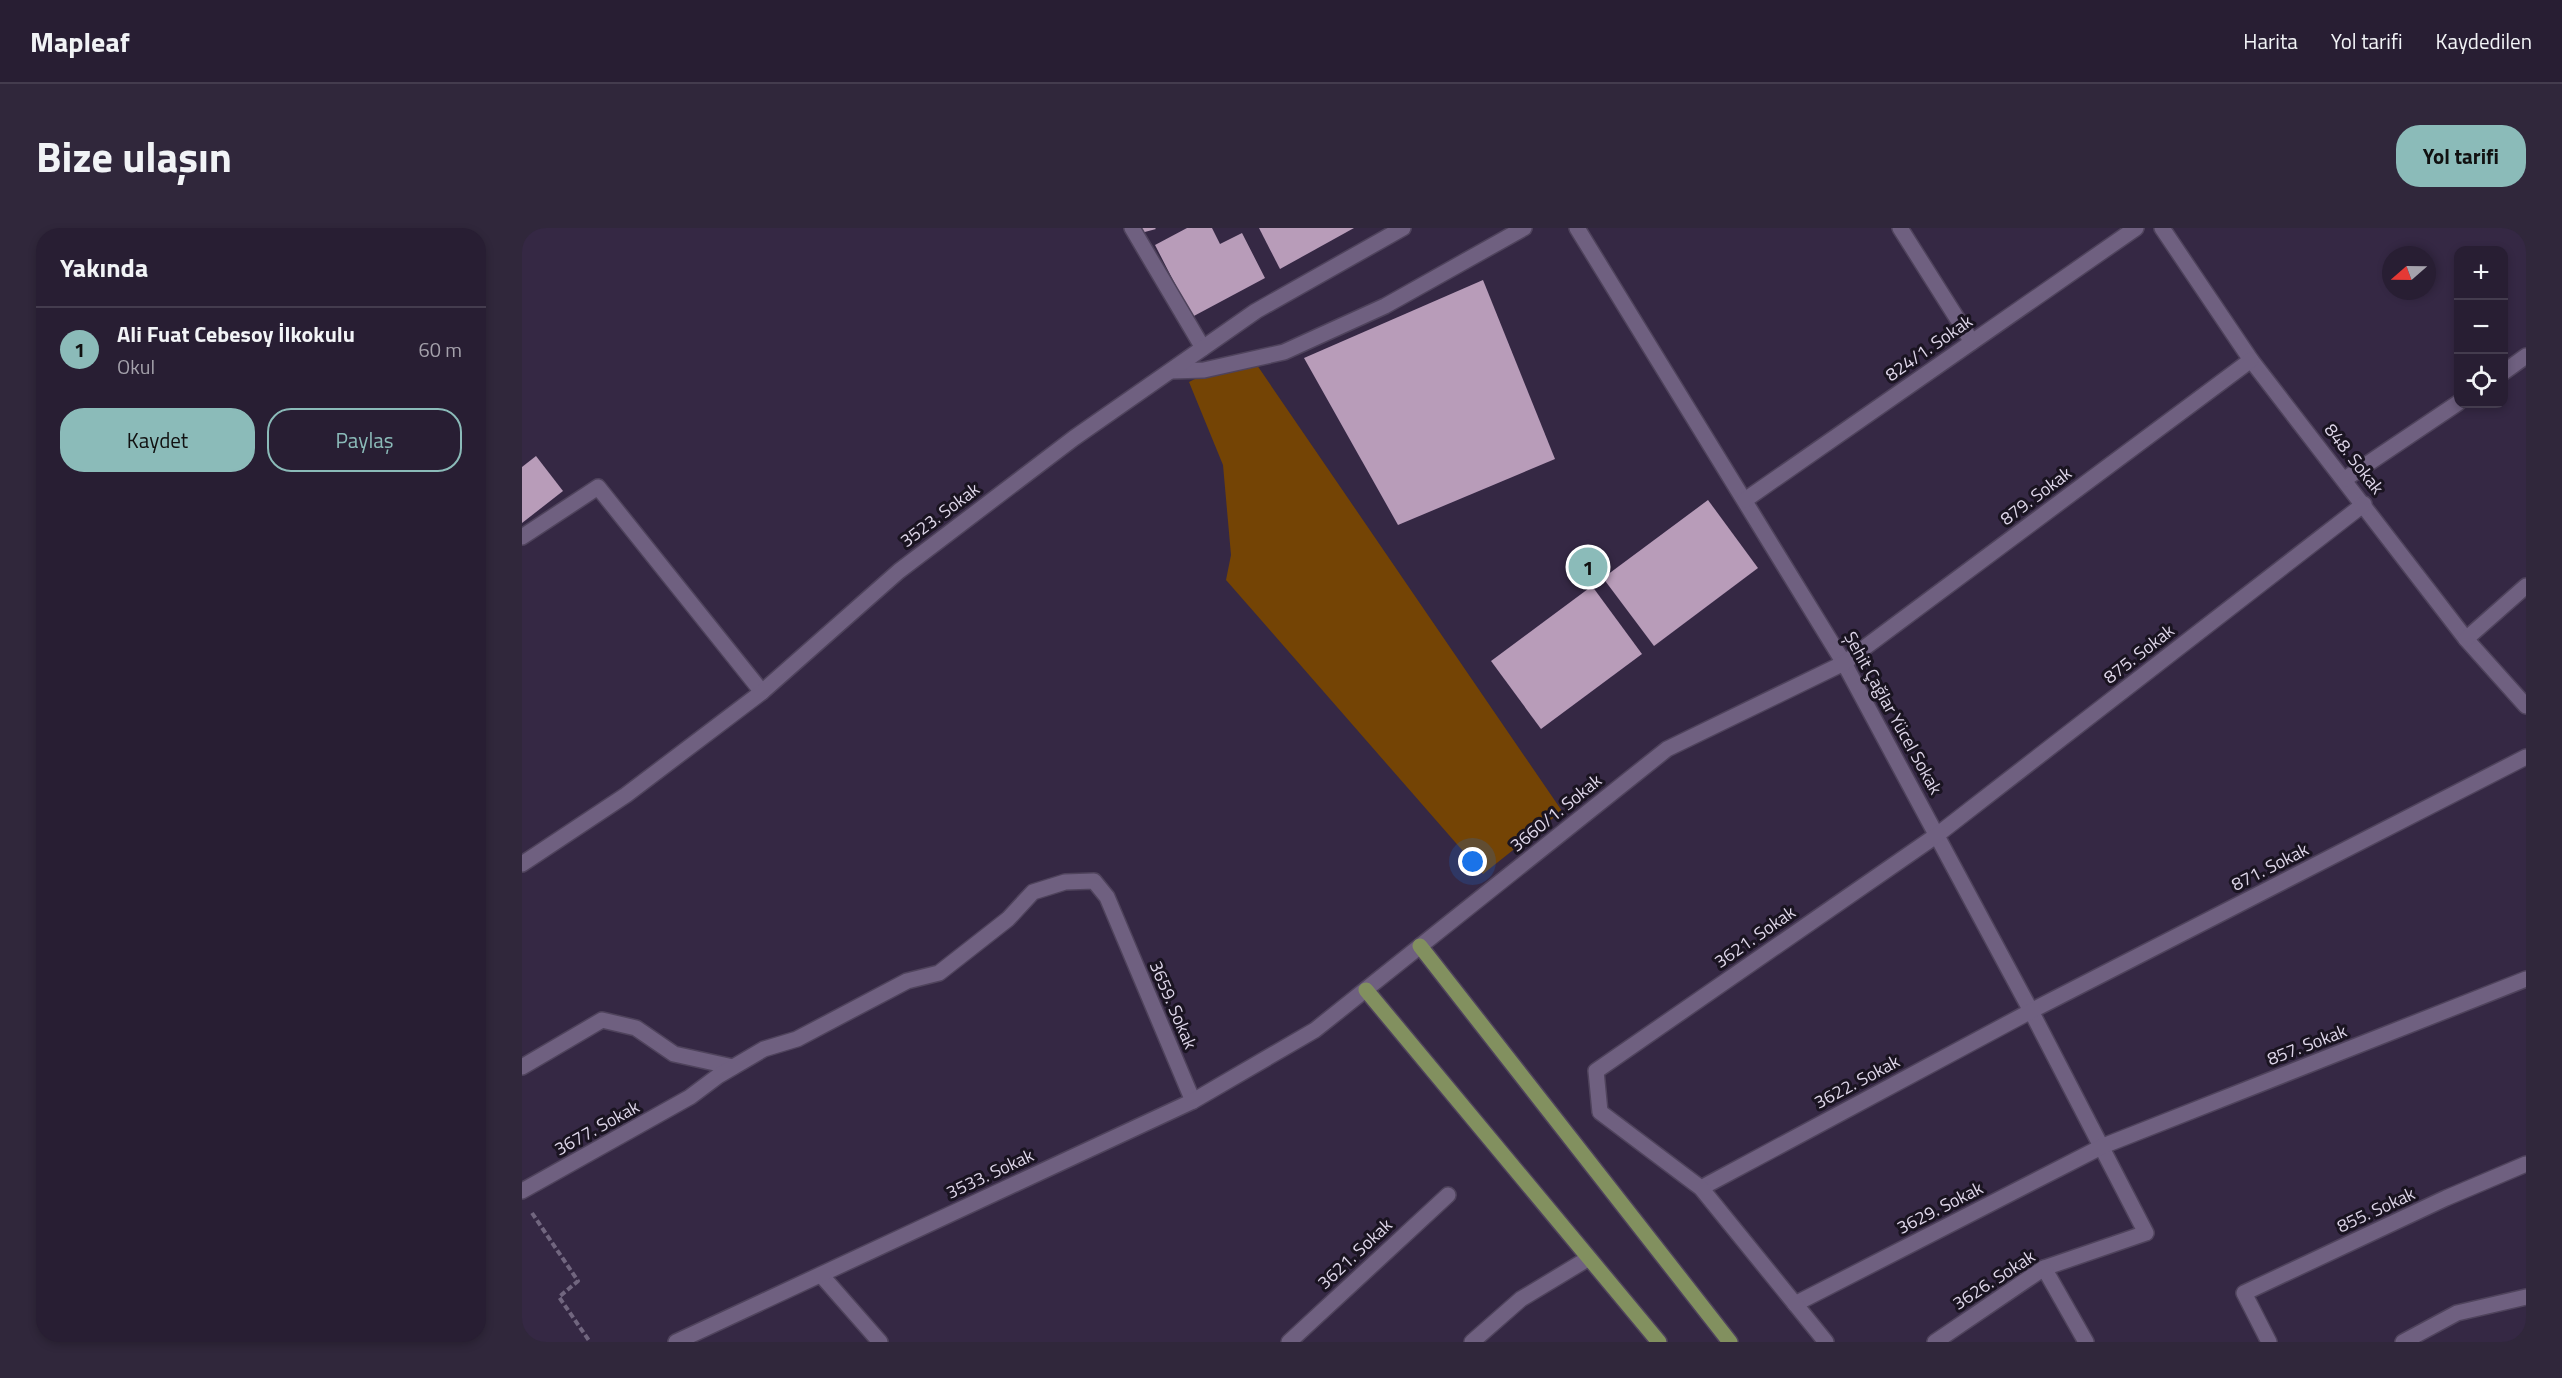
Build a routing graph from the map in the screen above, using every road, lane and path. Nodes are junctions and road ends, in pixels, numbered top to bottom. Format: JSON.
{"nodes":[{"id":1,"x":1132,"y":228,"type":"edge"},
{"id":2,"x":1403,"y":228,"type":"edge"},
{"id":3,"x":1524,"y":228,"type":"edge"},
{"id":4,"x":1577,"y":228,"type":"edge"},
{"id":5,"x":1900,"y":228,"type":"edge"},
{"id":6,"x":2136,"y":228,"type":"edge"},
{"id":7,"x":2162,"y":228,"type":"edge"},
{"id":8,"x":1972,"y":342,"type":"junction"},
{"id":9,"x":1203,"y":348,"type":"junction"},
{"id":10,"x":2526,"y":356,"type":"edge"},
{"id":11,"x":2251,"y":360,"type":"junction"},
{"id":12,"x":2508,"y":369,"type":"edge"},
{"id":13,"x":1171,"y":371,"type":"junction"},
{"id":14,"x":2454,"y":406,"type":"edge"},
{"id":15,"x":2345,"y":479,"type":"junction"},
{"id":16,"x":1745,"y":500,"type":"junction"},
{"id":17,"x":2364,"y":504,"type":"junction"},
{"id":18,"x":522,"y":537,"type":"edge"},
{"id":19,"x":2526,"y":586,"type":"edge"},
{"id":20,"x":2466,"y":639,"type":"junction"},
{"id":21,"x":1844,"y":663,"type":"junction"},
{"id":22,"x":762,"y":692,"type":"junction"},
{"id":23,"x":2526,"y":706,"type":"edge"},
{"id":24,"x":2526,"y":758,"type":"edge"},
{"id":25,"x":1937,"y":835,"type":"junction"},
{"id":26,"x":522,"y":864,"type":"edge"},
{"id":27,"x":1420,"y":946,"type":"junction"},
{"id":28,"x":2526,"y":979,"type":"edge"},
{"id":29,"x":1366,"y":990,"type":"junction"},
{"id":30,"x":2031,"y":1011,"type":"junction"},
{"id":31,"x":1315,"y":1030,"type":"joint"},
{"id":32,"x":522,"y":1067,"type":"edge"},
{"id":33,"x":732,"y":1067,"type":"junction"},
{"id":34,"x":1193,"y":1101,"type":"junction"},
{"id":35,"x":2103,"y":1146,"type":"junction"},
{"id":36,"x":2526,"y":1164,"type":"edge"},
{"id":37,"x":1701,"y":1188,"type":"junction"},
{"id":38,"x":522,"y":1191,"type":"edge"},
{"id":39,"x":1448,"y":1195,"type":"dead end"},
{"id":40,"x":528,"y":1208,"type":"dead end"},
{"id":41,"x":2146,"y":1233,"type":"joint"},
{"id":42,"x":1589,"y":1258,"type":"junction"},
{"id":43,"x":2044,"y":1268,"type":"junction"},
{"id":44,"x":822,"y":1276,"type":"junction"},
{"id":45,"x":2526,"y":1297,"type":"edge"},
{"id":46,"x":1795,"y":1304,"type":"junction"},
{"id":47,"x":590,"y":1342,"type":"edge"},
{"id":48,"x":676,"y":1342,"type":"edge"},
{"id":49,"x":880,"y":1342,"type":"edge"},
{"id":50,"x":1289,"y":1342,"type":"edge"},
{"id":51,"x":1472,"y":1342,"type":"edge"},
{"id":52,"x":1659,"y":1342,"type":"edge"},
{"id":53,"x":1730,"y":1342,"type":"edge"},
{"id":54,"x":1826,"y":1342,"type":"edge"},
{"id":55,"x":1935,"y":1342,"type":"edge"},
{"id":56,"x":2086,"y":1342,"type":"edge"},
{"id":57,"x":2269,"y":1342,"type":"edge"},
{"id":58,"x":2403,"y":1342,"type":"edge"}],
"edges":[{"from":1,"to":9,"type":"street"},
{"from":2,"to":9,"type":"street","name":"3523. Sokak"},
{"from":3,"to":13,"type":"street"},
{"from":4,"to":16,"type":"street","name":"Şehit Çağlar Yücel Sokak"},
{"from":5,"to":8,"type":"street"},
{"from":6,"to":8,"type":"street","name":"824/1. Sokak"},
{"from":7,"to":11,"type":"street","name":"848. Sokak"},
{"from":8,"to":16,"type":"street","name":"824/1. Sokak"},
{"from":9,"to":13,"type":"street","name":"3523. Sokak"},
{"from":10,"to":12,"type":"street"},
{"from":11,"to":15,"type":"street","name":"848. Sokak"},
{"from":11,"to":21,"type":"street","name":"879. Sokak"},
{"from":13,"to":22,"type":"street","name":"3523. Sokak"},
{"from":14,"to":15,"type":"street"},
{"from":15,"to":17,"type":"street","name":"848. Sokak"},
{"from":16,"to":21,"type":"street","name":"Şehit Çağlar Yücel Sokak"},
{"from":17,"to":20,"type":"street","name":"848. Sokak"},
{"from":17,"to":25,"type":"street","name":"875. Sokak"},
{"from":18,"to":22,"type":"street"},
{"from":19,"to":20,"type":"street"},
{"from":20,"to":23,"type":"street","name":"848. Sokak"},
{"from":21,"to":25,"type":"street","name":"Şehit Çağlar Yücel Sokak"},
{"from":21,"to":27,"type":"street","name":"3660/1. Sokak"},
{"from":22,"to":26,"type":"street","name":"3523. Sokak"},
{"from":24,"to":30,"type":"street","name":"871. Sokak"},
{"from":25,"to":30,"type":"street","name":"Şehit Çağlar Yücel Sokak"},
{"from":25,"to":37,"type":"street","name":"3621. Sokak"},
{"from":27,"to":29,"type":"street","name":"3660/1. Sokak"},
{"from":27,"to":53,"type":"main road"},
{"from":28,"to":35,"type":"street","name":"857. Sokak"},
{"from":29,"to":31,"type":"street","name":"3660/1. Sokak"},
{"from":29,"to":42,"type":"main road"},
{"from":30,"to":35,"type":"street","name":"Şehit Çağlar Yücel Sokak"},
{"from":30,"to":37,"type":"street","name":"3622. Sokak"},
{"from":31,"to":34,"type":"street","name":"3533. Sokak"},
{"from":32,"to":33,"type":"street"},
{"from":33,"to":34,"type":"street","name":"3659. Sokak"},
{"from":33,"to":38,"type":"street","name":"3677. Sokak"},
{"from":34,"to":44,"type":"street","name":"3533. Sokak"},
{"from":35,"to":41,"type":"street","name":"Şehit Çağlar Yücel Sokak"},
{"from":35,"to":46,"type":"street","name":"3629. Sokak"},
{"from":36,"to":57,"type":"street","name":"855. Sokak"},
{"from":37,"to":46,"type":"street"},
{"from":39,"to":50,"type":"street","name":"3621. Sokak"},
{"from":40,"to":47,"type":"path"},
{"from":41,"to":43,"type":"street","name":"3626. Sokak"},
{"from":42,"to":51,"type":"street"},
{"from":42,"to":52,"type":"main road"},
{"from":43,"to":55,"type":"street","name":"3626. Sokak"},
{"from":43,"to":56,"type":"street"},
{"from":44,"to":48,"type":"street","name":"3533. Sokak"},
{"from":44,"to":49,"type":"street"},
{"from":45,"to":58,"type":"street"},
{"from":46,"to":54,"type":"street"}]}
